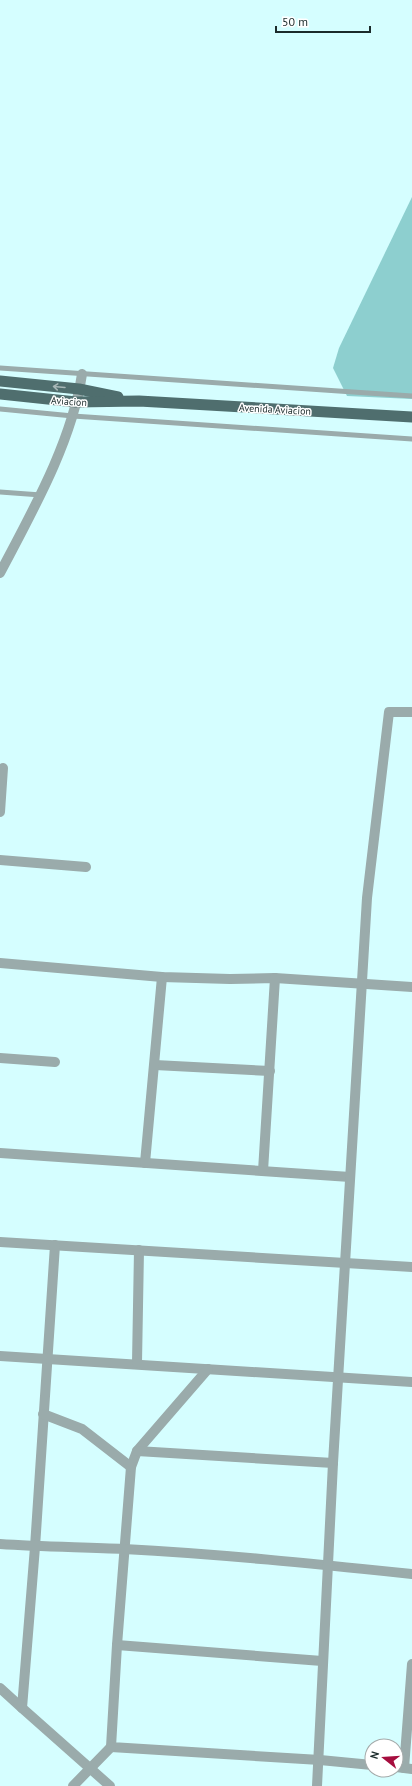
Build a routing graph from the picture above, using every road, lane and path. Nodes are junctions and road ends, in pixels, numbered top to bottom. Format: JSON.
{"nodes":[{"id":1,"x":0,"y":368,"type":"edge"},
{"id":2,"x":82,"y":374,"type":"junction"},
{"id":3,"x":0,"y":381,"type":"edge"},
{"id":4,"x":80,"y":389,"type":"junction"},
{"id":5,"x":0,"y":394,"type":"edge"},
{"id":6,"x":412,"y":396,"type":"edge"},
{"id":7,"x":139,"y":401,"type":"junction"},
{"id":8,"x":76,"y":402,"type":"junction"},
{"id":9,"x":0,"y":408,"type":"edge"},
{"id":10,"x":73,"y":416,"type":"junction"},
{"id":11,"x":412,"y":417,"type":"edge"},
{"id":12,"x":412,"y":439,"type":"edge"},
{"id":13,"x":0,"y":492,"type":"edge"},
{"id":14,"x":41,"y":495,"type":"junction"},
{"id":15,"x":0,"y":573,"type":"edge"},
{"id":16,"x":412,"y":712,"type":"edge"},
{"id":17,"x":3,"y":768,"type":"dead end"},
{"id":18,"x":0,"y":812,"type":"edge"},
{"id":19,"x":0,"y":860,"type":"edge"},
{"id":20,"x":86,"y":867,"type":"dead end"},
{"id":21,"x":0,"y":963,"type":"edge"},
{"id":22,"x":162,"y":977,"type":"junction"},
{"id":23,"x":276,"y":978,"type":"junction"},
{"id":24,"x":361,"y":983,"type":"junction"},
{"id":25,"x":412,"y":987,"type":"edge"},
{"id":26,"x":0,"y":1058,"type":"edge"},
{"id":27,"x":55,"y":1062,"type":"dead end"},
{"id":28,"x":155,"y":1065,"type":"junction"},
{"id":29,"x":270,"y":1071,"type":"junction"},
{"id":30,"x":0,"y":1153,"type":"edge"},
{"id":31,"x":145,"y":1163,"type":"junction"},
{"id":32,"x":263,"y":1170,"type":"junction"},
{"id":33,"x":350,"y":1177,"type":"junction"},
{"id":34,"x":0,"y":1242,"type":"edge"},
{"id":35,"x":55,"y":1245,"type":"junction"},
{"id":36,"x":139,"y":1250,"type":"junction"},
{"id":37,"x":346,"y":1263,"type":"junction"},
{"id":38,"x":412,"y":1267,"type":"edge"},
{"id":39,"x":0,"y":1356,"type":"edge"},
{"id":40,"x":47,"y":1358,"type":"junction"},
{"id":41,"x":137,"y":1363,"type":"junction"},
{"id":42,"x":208,"y":1369,"type":"junction"},
{"id":43,"x":338,"y":1376,"type":"junction"},
{"id":44,"x":412,"y":1382,"type":"edge"},
{"id":45,"x":43,"y":1414,"type":"junction"},
{"id":46,"x":137,"y":1451,"type":"junction"},
{"id":47,"x":333,"y":1463,"type":"junction"},
{"id":48,"x":131,"y":1467,"type":"junction"},
{"id":49,"x":0,"y":1544,"type":"edge"},
{"id":50,"x":35,"y":1547,"type":"junction"},
{"id":51,"x":124,"y":1549,"type":"junction"},
{"id":52,"x":328,"y":1565,"type":"junction"},
{"id":53,"x":412,"y":1574,"type":"edge"},
{"id":54,"x":117,"y":1645,"type":"junction"},
{"id":55,"x":322,"y":1660,"type":"junction"},
{"id":56,"x":412,"y":1664,"type":"edge"},
{"id":57,"x":0,"y":1688,"type":"edge"},
{"id":58,"x":22,"y":1708,"type":"junction"},
{"id":59,"x":111,"y":1747,"type":"junction"},
{"id":60,"x":320,"y":1760,"type":"junction"},
{"id":61,"x":364,"y":1764,"type":"edge"},
{"id":62,"x":90,"y":1767,"type":"junction"},
{"id":63,"x":404,"y":1768,"type":"edge"},
{"id":64,"x":74,"y":1786,"type":"edge"},
{"id":65,"x":110,"y":1786,"type":"edge"},
{"id":66,"x":318,"y":1786,"type":"edge"}],
"edges":[{"from":1,"to":2,"type":"lane"},
{"from":2,"to":4,"type":"street"},
{"from":2,"to":6,"type":"lane"},
{"from":4,"to":3,"type":"main road","one_way":true},
{"from":4,"to":7,"type":"main road"},
{"from":4,"to":8,"type":"street"},
{"from":5,"to":8,"type":"main road","name":"Aviacion"},
{"from":7,"to":8,"type":"main road","name":"Aviacion"},
{"from":7,"to":11,"type":"main road","name":"Avenida Aviacion"},
{"from":8,"to":10,"type":"street"},
{"from":9,"to":10,"type":"lane"},
{"from":10,"to":12,"type":"lane"},
{"from":10,"to":14,"type":"street"},
{"from":13,"to":14,"type":"lane"},
{"from":14,"to":15,"type":"street"},
{"from":16,"to":24,"type":"street"},
{"from":17,"to":18,"type":"street"},
{"from":19,"to":20,"type":"street"},
{"from":21,"to":22,"type":"street"},
{"from":22,"to":23,"type":"street"},
{"from":22,"to":28,"type":"street"},
{"from":23,"to":24,"type":"street"},
{"from":23,"to":29,"type":"street"},
{"from":24,"to":25,"type":"street"},
{"from":24,"to":33,"type":"street"},
{"from":26,"to":27,"type":"street"},
{"from":28,"to":29,"type":"street"},
{"from":28,"to":31,"type":"street"},
{"from":29,"to":32,"type":"street"},
{"from":30,"to":31,"type":"street"},
{"from":31,"to":32,"type":"street"},
{"from":32,"to":33,"type":"street"},
{"from":33,"to":37,"type":"street"},
{"from":34,"to":35,"type":"street"},
{"from":35,"to":36,"type":"street"},
{"from":35,"to":40,"type":"street"},
{"from":36,"to":37,"type":"street"},
{"from":36,"to":41,"type":"street"},
{"from":37,"to":38,"type":"street"},
{"from":37,"to":43,"type":"street"},
{"from":39,"to":40,"type":"street"},
{"from":40,"to":41,"type":"street"},
{"from":40,"to":45,"type":"street"},
{"from":41,"to":42,"type":"street"},
{"from":42,"to":43,"type":"street"},
{"from":42,"to":46,"type":"street"},
{"from":43,"to":44,"type":"street"},
{"from":43,"to":47,"type":"street"},
{"from":45,"to":48,"type":"street"},
{"from":45,"to":50,"type":"street"},
{"from":46,"to":47,"type":"street"},
{"from":46,"to":48,"type":"street"},
{"from":47,"to":52,"type":"street"},
{"from":48,"to":51,"type":"street"},
{"from":49,"to":50,"type":"street"},
{"from":50,"to":51,"type":"street"},
{"from":50,"to":58,"type":"street"},
{"from":51,"to":52,"type":"street"},
{"from":51,"to":54,"type":"street"},
{"from":52,"to":53,"type":"street"},
{"from":52,"to":55,"type":"street"},
{"from":54,"to":55,"type":"street"},
{"from":54,"to":59,"type":"street"},
{"from":55,"to":60,"type":"street"},
{"from":56,"to":63,"type":"street"},
{"from":57,"to":58,"type":"street"},
{"from":58,"to":62,"type":"street"},
{"from":59,"to":60,"type":"street"},
{"from":59,"to":62,"type":"street"},
{"from":60,"to":61,"type":"street"},
{"from":60,"to":66,"type":"street"},
{"from":62,"to":64,"type":"street"},
{"from":62,"to":65,"type":"street"}]}
